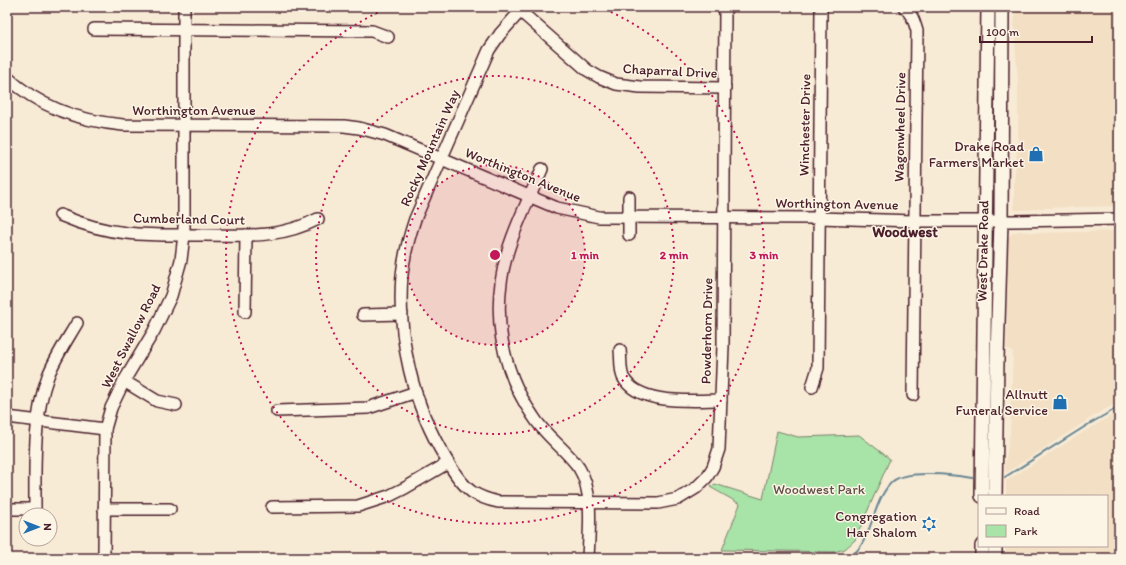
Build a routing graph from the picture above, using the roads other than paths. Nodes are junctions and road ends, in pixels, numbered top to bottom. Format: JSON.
{"nodes":[{"id":1,"x":184,"y":7,"type":"edge"},
{"id":2,"x":726,"y":7,"type":"edge"},
{"id":3,"x":821,"y":7,"type":"edge"},
{"id":4,"x":904,"y":7,"type":"edge"},
{"id":5,"x":988,"y":7,"type":"edge"},
{"id":6,"x":1002,"y":7,"type":"edge"},
{"id":7,"x":522,"y":9,"type":"edge"},
{"id":8,"x":94,"y":29,"type":"dead end"},
{"id":9,"x":184,"y":31,"type":"junction"},
{"id":10,"x":388,"y":37,"type":"dead end"},
{"id":11,"x":7,"y":77,"type":"edge"},
{"id":12,"x":725,"y":88,"type":"junction"},
{"id":13,"x":184,"y":125,"type":"junction"},
{"id":14,"x":442,"y":158,"type":"junction"},
{"id":15,"x":542,"y":169,"type":"dead end"},
{"id":16,"x":530,"y":196,"type":"junction"},
{"id":17,"x":630,"y":197,"type":"dead end"},
{"id":18,"x":60,"y":215,"type":"dead end"},
{"id":19,"x":629,"y":218,"type":"junction"},
{"id":20,"x":724,"y":218,"type":"junction"},
{"id":21,"x":820,"y":218,"type":"junction"},
{"id":22,"x":318,"y":219,"type":"dead end"},
{"id":23,"x":1119,"y":219,"type":"edge"},
{"id":24,"x":985,"y":220,"type":"junction"},
{"id":25,"x":914,"y":221,"type":"junction"},
{"id":26,"x":1001,"y":221,"type":"junction"},
{"id":27,"x":184,"y":235,"type":"junction"},
{"id":28,"x":246,"y":235,"type":"junction"},
{"id":29,"x":629,"y":235,"type":"dead end"},
{"id":30,"x":245,"y":312,"type":"dead end"},
{"id":31,"x":402,"y":314,"type":"junction"},
{"id":32,"x":363,"y":315,"type":"dead end"},
{"id":33,"x":77,"y":323,"type":"dead end"},
{"id":34,"x":620,"y":350,"type":"dead end"},
{"id":35,"x":124,"y":381,"type":"junction"},
{"id":36,"x":812,"y":387,"type":"dead end"},
{"id":37,"x":416,"y":392,"type":"junction"},
{"id":38,"x":913,"y":395,"type":"dead end"},
{"id":39,"x":721,"y":400,"type":"junction"},
{"id":40,"x":176,"y":405,"type":"dead end"},
{"id":41,"x":277,"y":411,"type":"dead end"},
{"id":42,"x":7,"y":416,"type":"edge"},
{"id":43,"x":38,"y":420,"type":"junction"},
{"id":44,"x":105,"y":429,"type":"junction"},
{"id":45,"x":448,"y":463,"type":"junction"},
{"id":46,"x":987,"y":495,"type":"edge"},
{"id":47,"x":987,"y":495,"type":"edge"},
{"id":48,"x":589,"y":503,"type":"junction"},
{"id":49,"x":272,"y":507,"type":"dead end"},
{"id":50,"x":7,"y":509,"type":"edge"},
{"id":51,"x":104,"y":509,"type":"junction"},
{"id":52,"x":170,"y":509,"type":"dead end"},
{"id":53,"x":982,"y":547,"type":"edge"},
{"id":54,"x":995,"y":547,"type":"edge"},
{"id":55,"x":104,"y":558,"type":"edge"},
{"id":56,"x":588,"y":558,"type":"edge"},
{"id":57,"x":982,"y":558,"type":"edge"},
{"id":58,"x":995,"y":558,"type":"edge"}],
"edges":[{"from":1,"to":9,"type":"street","name":"West Swallow Road"},
{"from":2,"to":12,"type":"street","name":"Powderhorn Drive"},
{"from":3,"to":21,"type":"street","name":"Winchester Drive"},
{"from":4,"to":25,"type":"street","name":"Wagonwheel Drive"},
{"from":5,"to":24,"type":"main road","name":"West Drake Road"},
{"from":6,"to":26,"type":"main road","name":"West Drake Road"},
{"from":7,"to":12,"type":"street","name":"Chaparral Drive"},
{"from":7,"to":14,"type":"street","name":"Rocky Mountain Way"},
{"from":8,"to":9,"type":"street"},
{"from":9,"to":10,"type":"street"},
{"from":9,"to":13,"type":"street","name":"West Swallow Road"},
{"from":11,"to":13,"type":"street","name":"Worthington Avenue"},
{"from":12,"to":20,"type":"street","name":"Powderhorn Drive"},
{"from":13,"to":14,"type":"street","name":"Worthington Avenue"},
{"from":13,"to":27,"type":"street","name":"West Swallow Road"},
{"from":14,"to":16,"type":"street","name":"Worthington Avenue"},
{"from":14,"to":31,"type":"street","name":"Rocky Mountain Way"},
{"from":15,"to":16,"type":"street"},
{"from":16,"to":19,"type":"street","name":"Worthington Avenue"},
{"from":16,"to":48,"type":"street"},
{"from":17,"to":19,"type":"street"},
{"from":18,"to":27,"type":"street","name":"Cumberland Court"},
{"from":19,"to":20,"type":"street","name":"Worthington Avenue"},
{"from":19,"to":29,"type":"street"},
{"from":20,"to":21,"type":"street","name":"Worthington Avenue"},
{"from":20,"to":39,"type":"street","name":"Powderhorn Drive"},
{"from":21,"to":25,"type":"street","name":"Worthington Avenue"},
{"from":21,"to":36,"type":"street","name":"Winchester Drive"},
{"from":22,"to":28,"type":"street","name":"Cumberland Court"},
{"from":23,"to":26,"type":"street","name":"Worthington Avenue"},
{"from":24,"to":25,"type":"street","name":"Worthington Avenue"},
{"from":24,"to":26,"type":"street","name":"Worthington Avenue"},
{"from":24,"to":46,"type":"main road","name":"West Drake Road"},
{"from":25,"to":38,"type":"street","name":"Wagonwheel Drive"},
{"from":26,"to":47,"type":"main road","name":"West Drake Road"},
{"from":27,"to":28,"type":"street","name":"Cumberland Court"},
{"from":27,"to":35,"type":"street","name":"West Swallow Road"},
{"from":28,"to":30,"type":"street"},
{"from":31,"to":32,"type":"street"},
{"from":31,"to":37,"type":"street","name":"Rocky Mountain Way"},
{"from":33,"to":43,"type":"street"},
{"from":34,"to":39,"type":"street"},
{"from":35,"to":40,"type":"street"},
{"from":35,"to":44,"type":"street","name":"West Swallow Road"},
{"from":37,"to":41,"type":"street"},
{"from":37,"to":45,"type":"street","name":"Rocky Mountain Way"},
{"from":39,"to":48,"type":"street","name":"Powderhorn Drive"},
{"from":42,"to":43,"type":"street"},
{"from":43,"to":44,"type":"street"},
{"from":43,"to":50,"type":"street"},
{"from":44,"to":51,"type":"street","name":"West Swallow Road"},
{"from":45,"to":48,"type":"street","name":"Rocky Mountain Way"},
{"from":45,"to":49,"type":"street"},
{"from":48,"to":56,"type":"street"},
{"from":51,"to":52,"type":"street"},
{"from":51,"to":55,"type":"street","name":"West Swallow Road"},
{"from":53,"to":57,"type":"main road"},
{"from":54,"to":58,"type":"main road"}]}
